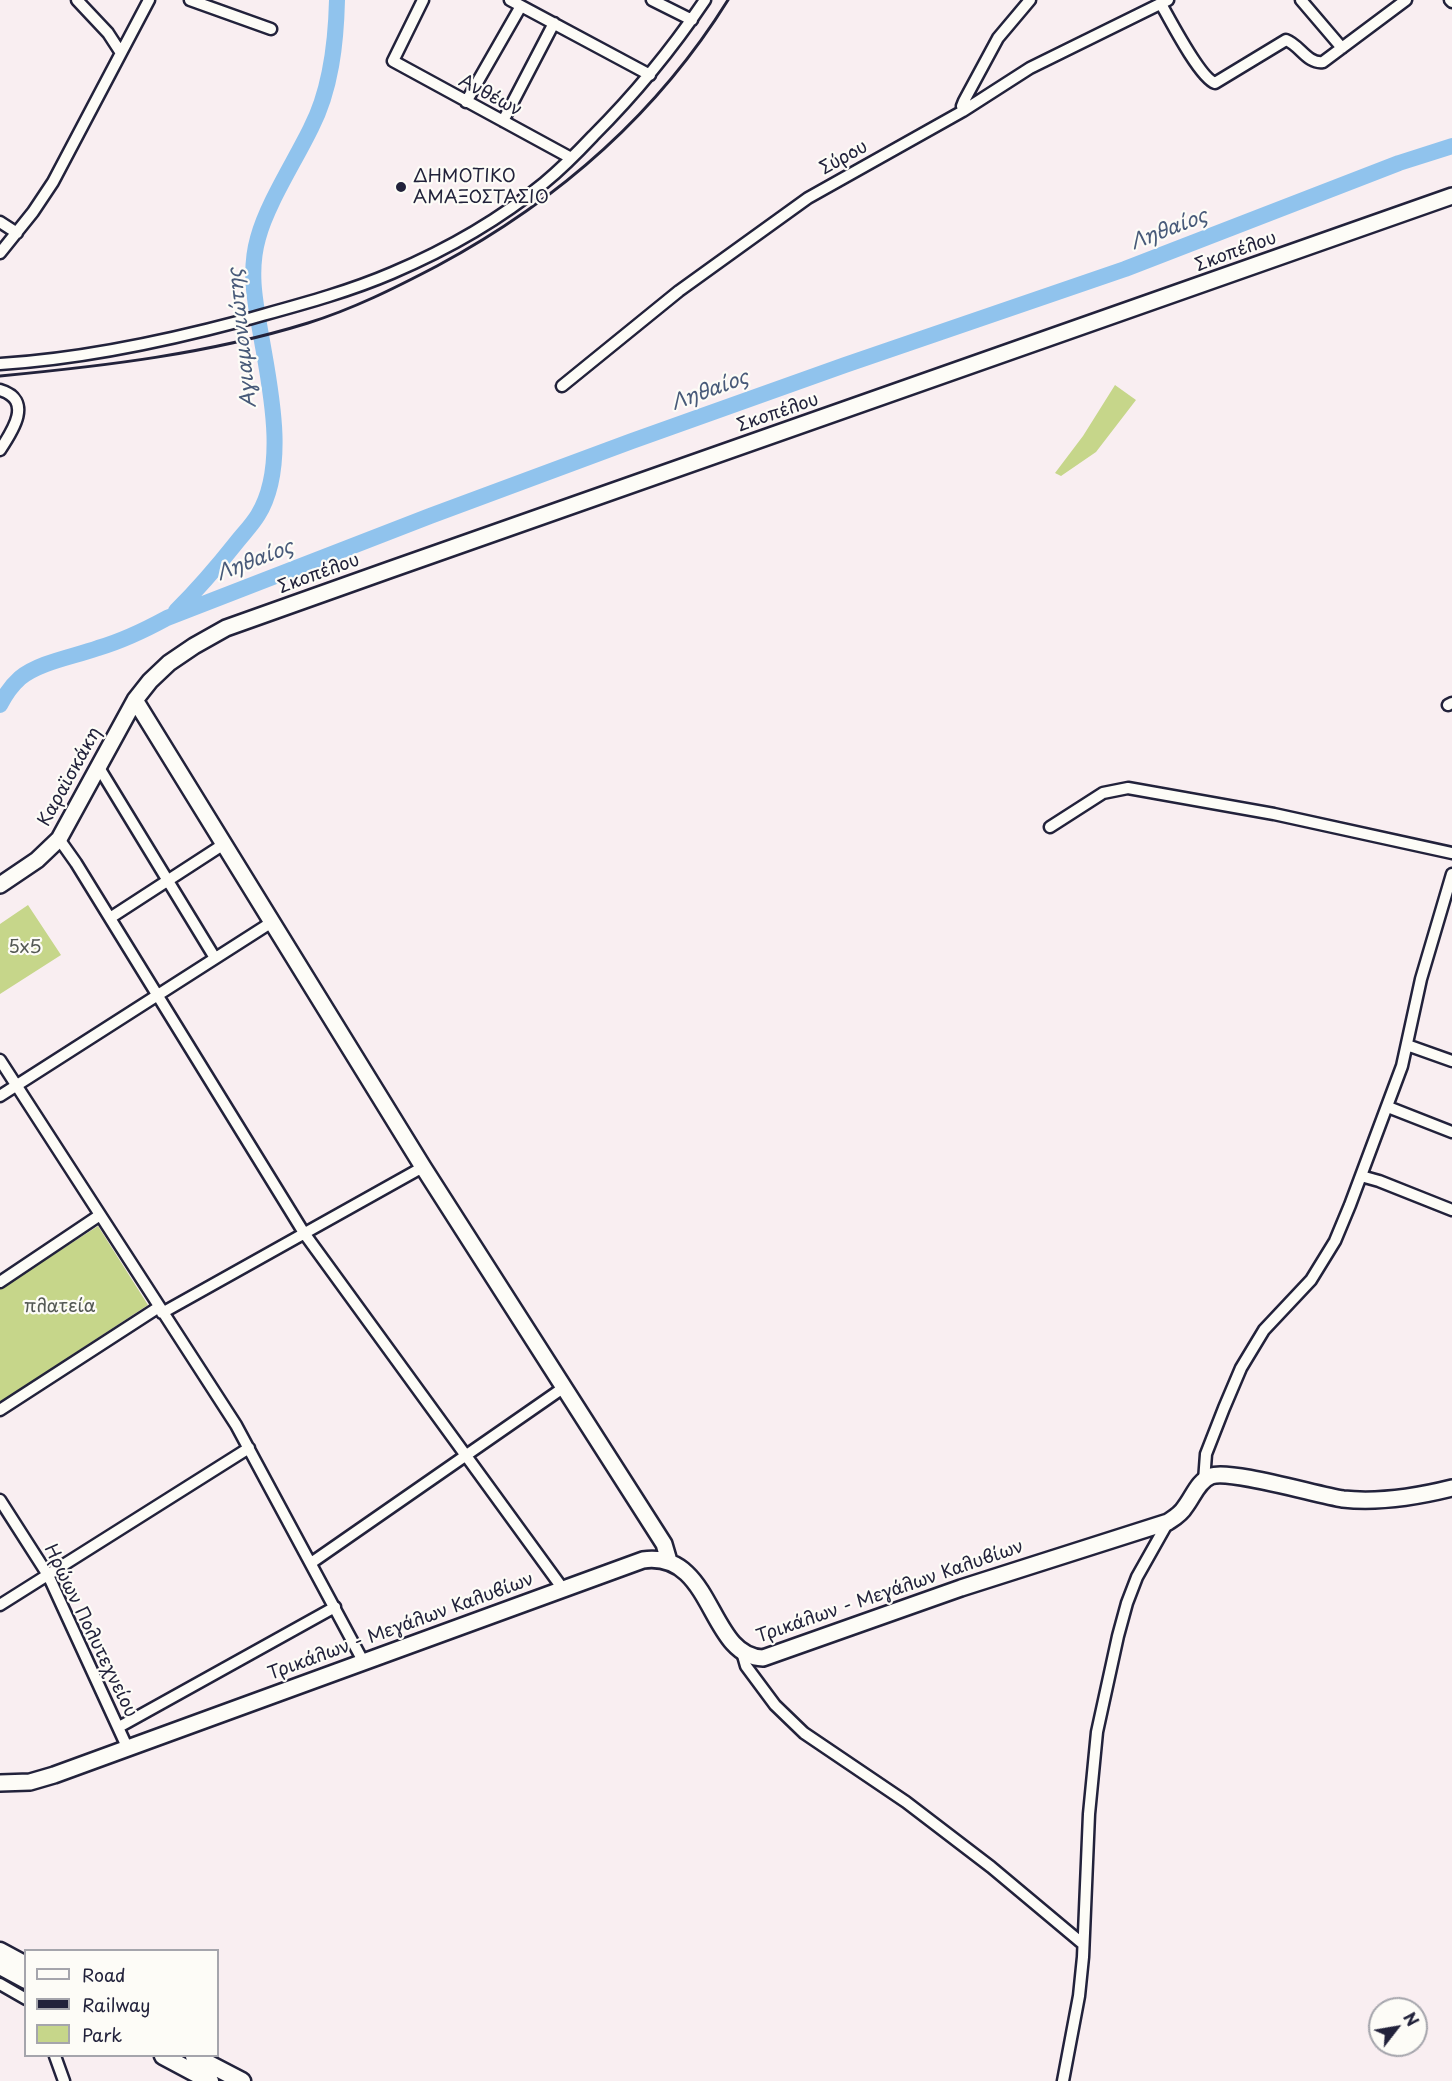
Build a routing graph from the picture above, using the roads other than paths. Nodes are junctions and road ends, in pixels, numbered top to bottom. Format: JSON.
{"nodes":[{"id":1,"x":77,"y":0,"type":"edge"},
{"id":2,"x":149,"y":0,"type":"edge"},
{"id":3,"x":190,"y":0,"type":"edge"},
{"id":4,"x":423,"y":0,"type":"edge"},
{"id":5,"x":510,"y":0,"type":"edge"},
{"id":6,"x":651,"y":0,"type":"edge"},
{"id":7,"x":705,"y":0,"type":"edge"},
{"id":8,"x":1030,"y":0,"type":"edge"},
{"id":9,"x":1301,"y":0,"type":"edge"},
{"id":10,"x":1406,"y":0,"type":"edge"},
{"id":11,"x":1164,"y":2,"type":"edge"},
{"id":12,"x":521,"y":6,"type":"junction"},
{"id":13,"x":692,"y":20,"type":"junction"},
{"id":14,"x":554,"y":23,"type":"junction"},
{"id":15,"x":271,"y":29,"type":"dead end"},
{"id":16,"x":1342,"y":48,"type":"junction"},
{"id":17,"x":122,"y":53,"type":"junction"},
{"id":18,"x":650,"y":75,"type":"junction"},
{"id":19,"x":466,"y":102,"type":"junction"},
{"id":20,"x":963,"y":111,"type":"junction"},
{"id":21,"x":503,"y":122,"type":"junction"},
{"id":22,"x":572,"y":158,"type":"junction"},
{"id":23,"x":1452,"y":196,"type":"edge"},
{"id":24,"x":0,"y":222,"type":"edge"},
{"id":25,"x":17,"y":234,"type":"junction"},
{"id":26,"x":0,"y":253,"type":"edge"},
{"id":27,"x":0,"y":364,"type":"edge"},
{"id":28,"x":562,"y":386,"type":"dead end"},
{"id":29,"x":0,"y":390,"type":"edge"},
{"id":30,"x":0,"y":450,"type":"edge"},
{"id":31,"x":135,"y":700,"type":"junction"},
{"id":32,"x":99,"y":766,"type":"junction"},
{"id":33,"x":1050,"y":827,"type":"dead end"},
{"id":34,"x":59,"y":839,"type":"junction"},
{"id":35,"x":224,"y":844,"type":"junction"},
{"id":36,"x":1452,"y":853,"type":"edge"},
{"id":37,"x":1452,"y":874,"type":"edge"},
{"id":38,"x":168,"y":880,"type":"junction"},
{"id":39,"x":0,"y":885,"type":"edge"},
{"id":40,"x":110,"y":918,"type":"junction"},
{"id":41,"x":272,"y":922,"type":"junction"},
{"id":42,"x":215,"y":958,"type":"junction"},
{"id":43,"x":158,"y":996,"type":"junction"},
{"id":44,"x":1407,"y":1045,"type":"junction"},
{"id":45,"x":0,"y":1060,"type":"edge"},
{"id":46,"x":1452,"y":1061,"type":"edge"},
{"id":47,"x":16,"y":1086,"type":"junction"},
{"id":48,"x":0,"y":1096,"type":"edge"},
{"id":49,"x":1388,"y":1107,"type":"junction"},
{"id":50,"x":1452,"y":1132,"type":"edge"},
{"id":51,"x":423,"y":1167,"type":"junction"},
{"id":52,"x":1361,"y":1176,"type":"junction"},
{"id":53,"x":1452,"y":1210,"type":"edge"},
{"id":54,"x":100,"y":1215,"type":"junction"},
{"id":55,"x":304,"y":1233,"type":"junction"},
{"id":56,"x":0,"y":1282,"type":"edge"},
{"id":57,"x":160,"y":1310,"type":"junction"},
{"id":58,"x":563,"y":1388,"type":"junction"},
{"id":59,"x":0,"y":1410,"type":"edge"},
{"id":60,"x":249,"y":1448,"type":"junction"},
{"id":61,"x":466,"y":1455,"type":"junction"},
{"id":62,"x":1204,"y":1481,"type":"junction"},
{"id":63,"x":1452,"y":1488,"type":"edge"},
{"id":64,"x":0,"y":1500,"type":"edge"},
{"id":65,"x":1168,"y":1522,"type":"junction"},
{"id":66,"x":669,"y":1561,"type":"junction"},
{"id":67,"x":310,"y":1563,"type":"junction"},
{"id":68,"x":48,"y":1575,"type":"junction"},
{"id":69,"x":563,"y":1589,"type":"junction"},
{"id":70,"x":0,"y":1605,"type":"edge"},
{"id":71,"x":334,"y":1606,"type":"junction"},
{"id":72,"x":742,"y":1652,"type":"junction"},
{"id":73,"x":363,"y":1661,"type":"junction"},
{"id":74,"x":119,"y":1727,"type":"junction"},
{"id":75,"x":128,"y":1749,"type":"junction"},
{"id":76,"x":0,"y":1783,"type":"edge"},
{"id":77,"x":1083,"y":1944,"type":"junction"},
{"id":78,"x":0,"y":1951,"type":"edge"},
{"id":79,"x":24,"y":1964,"type":"edge"},
{"id":80,"x":0,"y":1966,"type":"edge"},
{"id":81,"x":24,"y":1979,"type":"edge"},
{"id":82,"x":0,"y":1984,"type":"edge"},
{"id":83,"x":24,"y":1998,"type":"edge"},
{"id":84,"x":56,"y":2057,"type":"edge"},
{"id":85,"x":167,"y":2057,"type":"edge"},
{"id":86,"x":198,"y":2057,"type":"edge"},
{"id":87,"x":64,"y":2081,"type":"edge"},
{"id":88,"x":210,"y":2081,"type":"edge"},
{"id":89,"x":242,"y":2081,"type":"edge"},
{"id":90,"x":1063,"y":2081,"type":"edge"}],
"edges":[{"from":1,"to":17,"type":"street"},
{"from":2,"to":17,"type":"street"},
{"from":3,"to":15,"type":"street"},
{"from":4,"to":19,"type":"street","name":"Ανθέων"},
{"from":5,"to":12,"type":"street"},
{"from":6,"to":13,"type":"street"},
{"from":7,"to":13,"type":"street"},
{"from":8,"to":20,"type":"street"},
{"from":9,"to":16,"type":"street"},
{"from":10,"to":16,"type":"street"},
{"from":11,"to":16,"type":"street"},
{"from":11,"to":20,"type":"street","name":"Σύρου"},
{"from":12,"to":14,"type":"street"},
{"from":12,"to":19,"type":"street"},
{"from":13,"to":18,"type":"street"},
{"from":14,"to":18,"type":"street"},
{"from":14,"to":21,"type":"street"},
{"from":17,"to":25,"type":"street"},
{"from":18,"to":22,"type":"street"},
{"from":19,"to":21,"type":"street","name":"Ανθέων"},
{"from":20,"to":28,"type":"street","name":"Σύρου"},
{"from":21,"to":22,"type":"street","name":"Ανθέων"},
{"from":22,"to":27,"type":"street"},
{"from":23,"to":31,"type":"street","name":"Σκοπέλου"},
{"from":24,"to":25,"type":"street"},
{"from":25,"to":26,"type":"street"},
{"from":29,"to":30,"type":"street"},
{"from":31,"to":32,"type":"street","name":"Καραϊσκάκη"},
{"from":31,"to":35,"type":"street"},
{"from":32,"to":34,"type":"street","name":"Καραϊσκάκη"},
{"from":32,"to":38,"type":"street"},
{"from":33,"to":36,"type":"street"},
{"from":34,"to":39,"type":"street","name":"Καραϊσκάκη"},
{"from":34,"to":40,"type":"street"},
{"from":35,"to":38,"type":"street"},
{"from":35,"to":41,"type":"street"},
{"from":37,"to":44,"type":"street"},
{"from":38,"to":40,"type":"street"},
{"from":38,"to":42,"type":"street"},
{"from":40,"to":43,"type":"street"},
{"from":41,"to":42,"type":"street"},
{"from":41,"to":51,"type":"street"},
{"from":42,"to":43,"type":"street"},
{"from":43,"to":47,"type":"street"},
{"from":43,"to":55,"type":"street"},
{"from":44,"to":46,"type":"street"},
{"from":44,"to":49,"type":"street"},
{"from":45,"to":47,"type":"street"},
{"from":47,"to":48,"type":"street"},
{"from":47,"to":54,"type":"street"},
{"from":49,"to":50,"type":"street"},
{"from":49,"to":52,"type":"street"},
{"from":51,"to":55,"type":"street"},
{"from":51,"to":58,"type":"street"},
{"from":52,"to":53,"type":"street"},
{"from":52,"to":62,"type":"street"},
{"from":54,"to":56,"type":"street"},
{"from":54,"to":57,"type":"street"},
{"from":55,"to":57,"type":"street"},
{"from":55,"to":61,"type":"street"},
{"from":57,"to":59,"type":"street"},
{"from":57,"to":60,"type":"street"},
{"from":58,"to":61,"type":"street"},
{"from":58,"to":66,"type":"street"},
{"from":60,"to":67,"type":"street"},
{"from":60,"to":68,"type":"street"},
{"from":61,"to":67,"type":"street"},
{"from":61,"to":69,"type":"street"},
{"from":62,"to":63,"type":"street"},
{"from":62,"to":65,"type":"street","name":"Τρικάλων - Μεγάλων Καλυβίων"},
{"from":64,"to":68,"type":"street","name":"Ηρώων Πολυτεχνείου"},
{"from":65,"to":72,"type":"street","name":"Τρικάλων - Μεγάλων Καλυβίων"},
{"from":65,"to":77,"type":"street"},
{"from":66,"to":69,"type":"street","name":"Τρικάλων - Μεγάλων Καλυβίων"},
{"from":66,"to":72,"type":"street","name":"Τρικάλων - Μεγάλων Καλυβίων"},
{"from":67,"to":71,"type":"street"},
{"from":68,"to":70,"type":"street"},
{"from":68,"to":74,"type":"street","name":"Ηρώων Πολυτεχνείου"},
{"from":69,"to":73,"type":"street","name":"Τρικάλων - Μεγάλων Καλυβίων"},
{"from":71,"to":73,"type":"street"},
{"from":71,"to":74,"type":"street"},
{"from":72,"to":77,"type":"street"},
{"from":73,"to":75,"type":"street","name":"Τρικάλων - Μεγάλων Καλυβίων"},
{"from":74,"to":75,"type":"street","name":"Ηρώων Πολυτεχνείου"},
{"from":75,"to":76,"type":"street","name":"Τρικάλων - Μεγάλων Καλυβίων"},
{"from":77,"to":90,"type":"street"},
{"from":78,"to":79,"type":"main road"},
{"from":80,"to":81,"type":"main road"},
{"from":82,"to":83,"type":"street"},
{"from":84,"to":87,"type":"street"},
{"from":85,"to":88,"type":"main road"},
{"from":86,"to":89,"type":"main road"}]}
